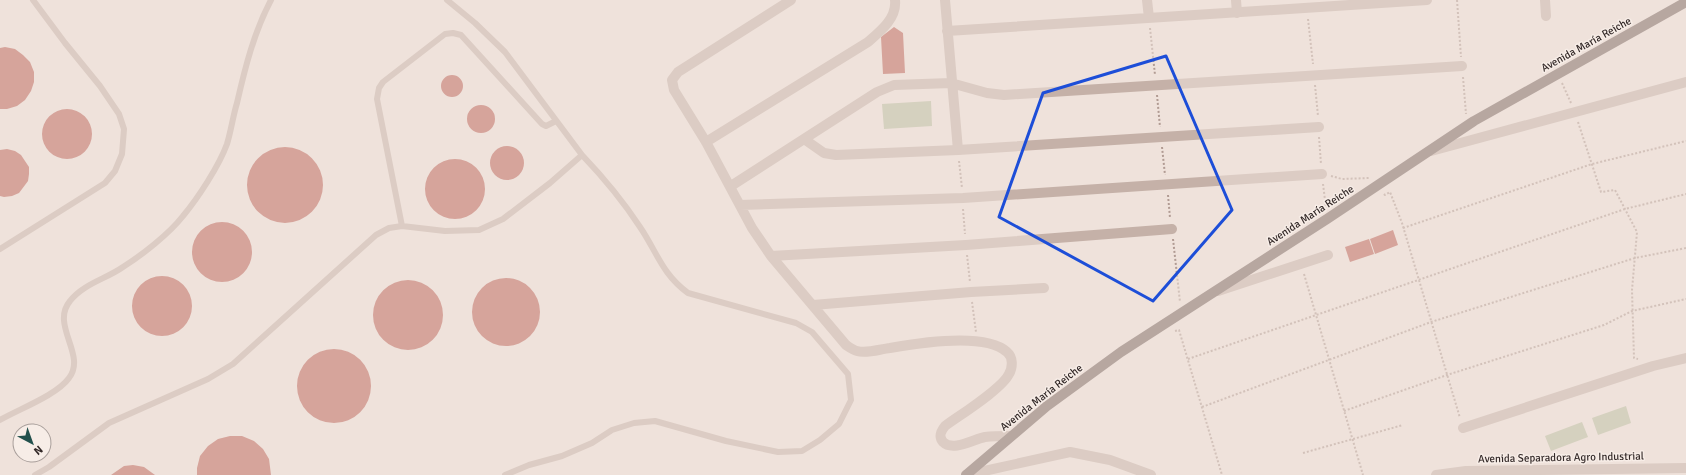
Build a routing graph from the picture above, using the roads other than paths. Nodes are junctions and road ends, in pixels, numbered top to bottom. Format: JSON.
{"nodes":[{"id":1,"x":32,"y":0,"type":"edge"},
{"id":2,"x":272,"y":0,"type":"edge"},
{"id":3,"x":447,"y":0,"type":"edge"},
{"id":4,"x":791,"y":0,"type":"edge"},
{"id":5,"x":895,"y":0,"type":"edge"},
{"id":6,"x":945,"y":0,"type":"edge"},
{"id":7,"x":1147,"y":0,"type":"edge"},
{"id":8,"x":1236,"y":0,"type":"edge"},
{"id":9,"x":1427,"y":0,"type":"edge"},
{"id":10,"x":1545,"y":0,"type":"edge"},
{"id":11,"x":1360,"y":2,"type":"edge"},
{"id":12,"x":1686,"y":2,"type":"edge"},
{"id":13,"x":1237,"y":12,"type":"junction"},
{"id":14,"x":1546,"y":16,"type":"dead end"},
{"id":15,"x":1149,"y":18,"type":"junction"},
{"id":16,"x":947,"y":31,"type":"junction"},
{"id":17,"x":1462,"y":66,"type":"dead end"},
{"id":18,"x":1686,"y":82,"type":"edge"},
{"id":19,"x":951,"y":83,"type":"junction"},
{"id":20,"x":556,"y":121,"type":"junction"},
{"id":21,"x":1319,"y":127,"type":"road end"},
{"id":22,"x":804,"y":139,"type":"junction"},
{"id":23,"x":706,"y":142,"type":"junction"},
{"id":24,"x":958,"y":150,"type":"junction"},
{"id":25,"x":1429,"y":151,"type":"junction"},
{"id":26,"x":582,"y":155,"type":"junction"},
{"id":27,"x":1322,"y":174,"type":"road end"},
{"id":28,"x":731,"y":186,"type":"junction"},
{"id":29,"x":740,"y":205,"type":"junction"},
{"id":30,"x":402,"y":226,"type":"junction"},
{"id":31,"x":1172,"y":230,"type":"road end"},
{"id":32,"x":0,"y":249,"type":"edge"},
{"id":33,"x":771,"y":256,"type":"junction"},
{"id":34,"x":1328,"y":256,"type":"dead end"},
{"id":35,"x":1044,"y":288,"type":"dead end"},
{"id":36,"x":1212,"y":293,"type":"junction"},
{"id":37,"x":813,"y":305,"type":"junction"},
{"id":38,"x":1686,"y":358,"type":"edge"},
{"id":39,"x":0,"y":420,"type":"edge"},
{"id":40,"x":1463,"y":428,"type":"road end"},
{"id":41,"x":1011,"y":436,"type":"junction"},
{"id":42,"x":1686,"y":468,"type":"edge"},
{"id":43,"x":1675,"y":472,"type":"edge"},
{"id":44,"x":1466,"y":473,"type":"edge"},
{"id":45,"x":35,"y":475,"type":"edge"},
{"id":46,"x":505,"y":475,"type":"edge"},
{"id":47,"x":966,"y":475,"type":"edge"},
{"id":48,"x":1151,"y":475,"type":"edge"},
{"id":49,"x":1436,"y":475,"type":"edge"}],
"edges":[{"from":1,"to":32,"type":"lane"},
{"from":2,"to":39,"type":"lane"},
{"from":3,"to":20,"type":"lane"},
{"from":4,"to":23,"type":"street"},
{"from":5,"to":23,"type":"street"},
{"from":6,"to":16,"type":"street"},
{"from":7,"to":15,"type":"street"},
{"from":8,"to":13,"type":"street"},
{"from":9,"to":11,"type":"street"},
{"from":10,"to":14,"type":"street"},
{"from":11,"to":13,"type":"street"},
{"from":12,"to":25,"type":"main road","name":"Avenida María Reiche"},
{"from":13,"to":15,"type":"street"},
{"from":15,"to":16,"type":"street"},
{"from":16,"to":19,"type":"street"},
{"from":17,"to":19,"type":"street"},
{"from":18,"to":25,"type":"street"},
{"from":19,"to":22,"type":"street"},
{"from":19,"to":24,"type":"street"},
{"from":20,"to":26,"type":"lane"},
{"from":20,"to":30,"type":"lane"},
{"from":21,"to":24,"type":"street"},
{"from":22,"to":24,"type":"street"},
{"from":22,"to":28,"type":"street"},
{"from":23,"to":28,"type":"street"},
{"from":25,"to":36,"type":"main road","name":"Avenida María Reiche"},
{"from":26,"to":30,"type":"lane"},
{"from":26,"to":46,"type":"lane"},
{"from":27,"to":29,"type":"street"},
{"from":28,"to":29,"type":"street"},
{"from":29,"to":33,"type":"street"},
{"from":30,"to":45,"type":"lane"},
{"from":31,"to":33,"type":"street"},
{"from":33,"to":37,"type":"street"},
{"from":34,"to":36,"type":"street"},
{"from":35,"to":37,"type":"street"},
{"from":36,"to":41,"type":"main road","name":"Avenida María Reiche"},
{"from":37,"to":41,"type":"street"},
{"from":38,"to":40,"type":"street"},
{"from":41,"to":47,"type":"main road","name":"Avenida María Reiche"},
{"from":42,"to":43,"type":"street","name":"Avenida Separadora Agro Industrial"},
{"from":43,"to":44,"type":"street","name":"Avenida Separadora Agro Industrial"},
{"from":44,"to":49,"type":"street","name":"Avenida Separadora Agro Industrial"},
{"from":47,"to":48,"type":"street"}]}
